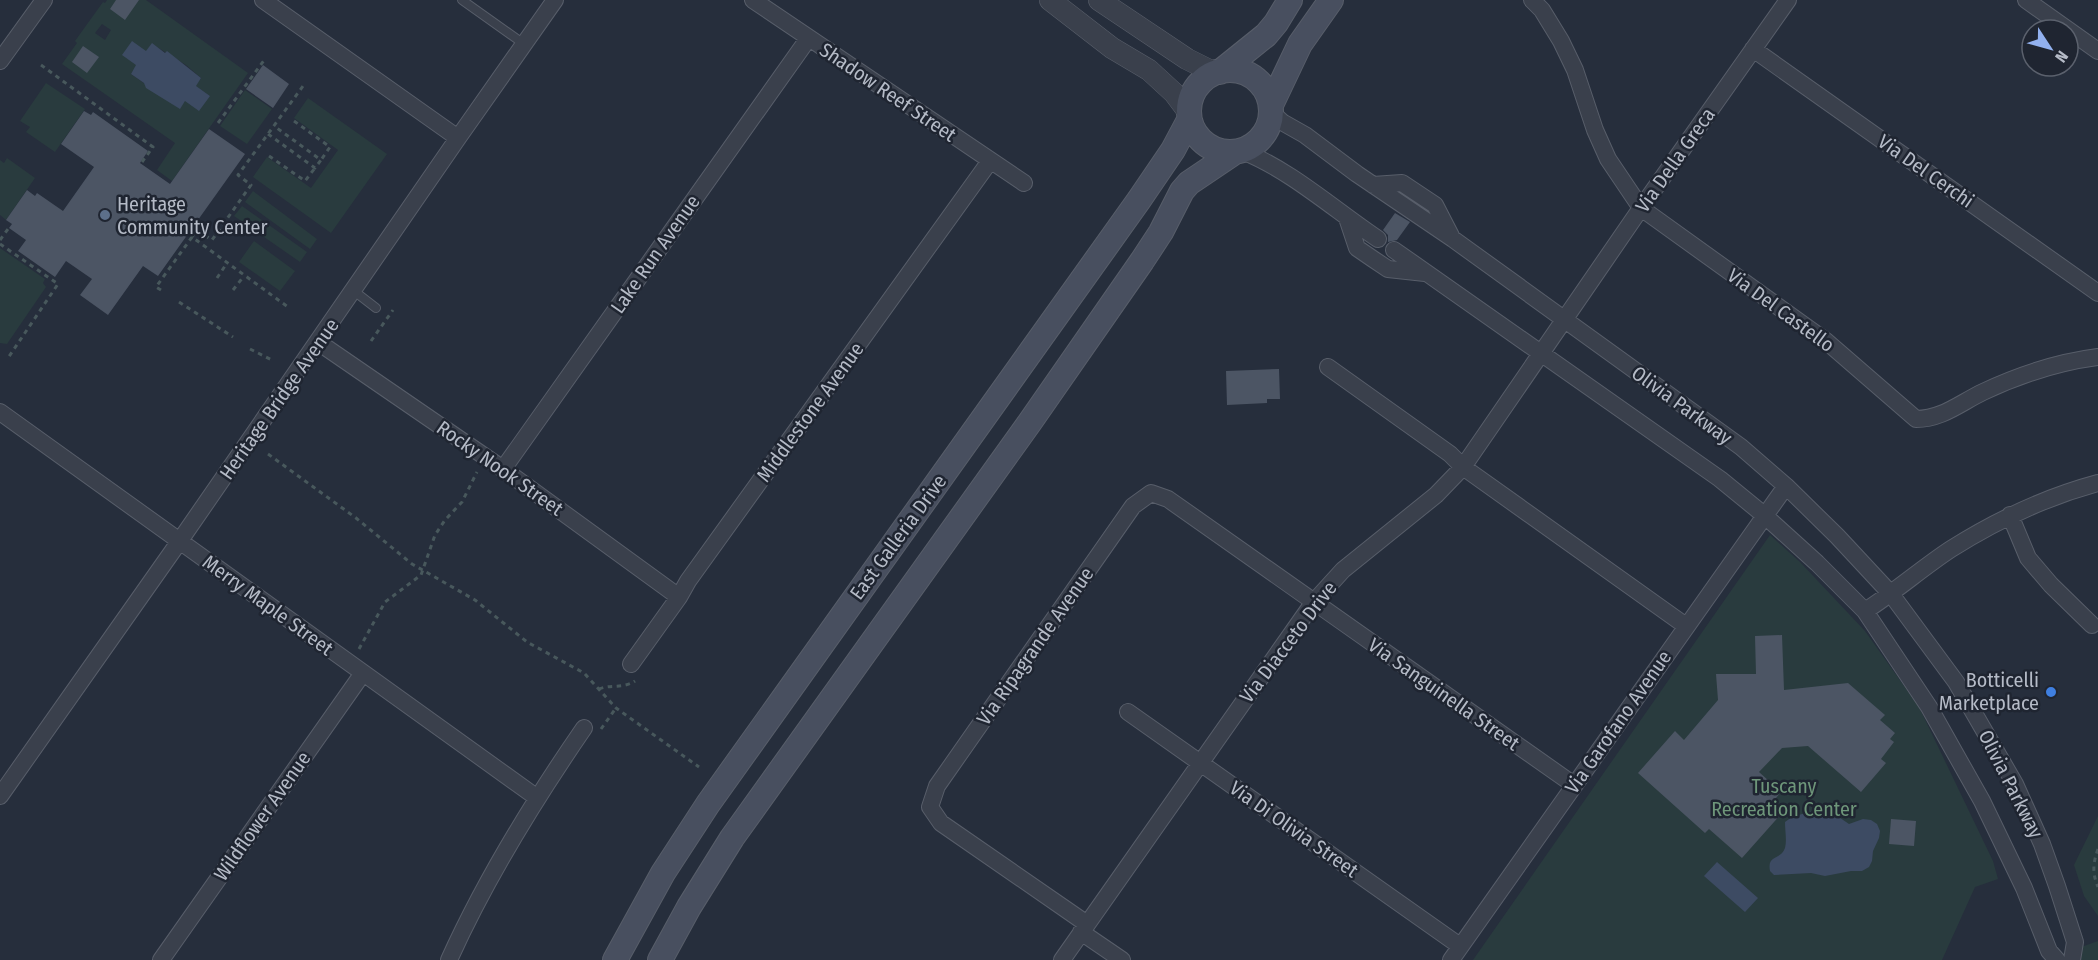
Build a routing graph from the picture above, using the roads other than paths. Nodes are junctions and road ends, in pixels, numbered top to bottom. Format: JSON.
{"nodes":[{"id":1,"x":44,"y":0,"type":"edge"},
{"id":2,"x":263,"y":0,"type":"edge"},
{"id":3,"x":462,"y":0,"type":"edge"},
{"id":4,"x":555,"y":0,"type":"edge"},
{"id":5,"x":753,"y":0,"type":"edge"},
{"id":6,"x":1050,"y":0,"type":"edge"},
{"id":7,"x":1099,"y":0,"type":"edge"},
{"id":8,"x":1290,"y":0,"type":"edge"},
{"id":9,"x":1331,"y":0,"type":"edge"},
{"id":10,"x":1788,"y":0,"type":"edge"},
{"id":11,"x":2026,"y":0,"type":"edge"},
{"id":12,"x":1541,"y":3,"type":"edge"},
{"id":13,"x":808,"y":39,"type":"junction"},
{"id":14,"x":524,"y":44,"type":"junction"},
{"id":15,"x":1753,"y":49,"type":"junction"},
{"id":16,"x":2098,"y":51,"type":"edge"},
{"id":17,"x":0,"y":62,"type":"edge"},
{"id":18,"x":1219,"y":72,"type":"junction"},
{"id":19,"x":1271,"y":109,"type":"junction"},
{"id":20,"x":1189,"y":116,"type":"junction"},
{"id":21,"x":458,"y":138,"type":"junction"},
{"id":22,"x":1239,"y":152,"type":"junction"},
{"id":23,"x":990,"y":161,"type":"junction"},
{"id":24,"x":1023,"y":183,"type":"dead end"},
{"id":25,"x":1641,"y":208,"type":"junction"},
{"id":26,"x":1347,"y":218,"type":"junction"},
{"id":27,"x":1378,"y":239,"type":"dead end"},
{"id":28,"x":1394,"y":250,"type":"dead end"},
{"id":29,"x":1428,"y":273,"type":"junction"},
{"id":30,"x":354,"y":291,"type":"junction"},
{"id":31,"x":2098,"y":293,"type":"edge"},
{"id":32,"x":376,"y":308,"type":"dead end"},
{"id":33,"x":1564,"y":320,"type":"junction"},
{"id":34,"x":318,"y":342,"type":"junction"},
{"id":35,"x":1543,"y":352,"type":"junction"},
{"id":36,"x":2098,"y":357,"type":"edge"},
{"id":37,"x":1328,"y":367,"type":"dead end"},
{"id":38,"x":3,"y":421,"type":"edge"},
{"id":39,"x":1464,"y":467,"type":"junction"},
{"id":40,"x":502,"y":469,"type":"junction"},
{"id":41,"x":2098,"y":483,"type":"edge"},
{"id":42,"x":1786,"y":486,"type":"junction"},
{"id":43,"x":1151,"y":493,"type":"joint"},
{"id":44,"x":1764,"y":515,"type":"junction"},
{"id":45,"x":2010,"y":515,"type":"junction"},
{"id":46,"x":180,"y":542,"type":"junction"},
{"id":47,"x":1891,"y":594,"type":"junction"},
{"id":48,"x":679,"y":597,"type":"junction"},
{"id":49,"x":1313,"y":603,"type":"junction"},
{"id":50,"x":1865,"y":611,"type":"junction"},
{"id":51,"x":2092,"y":625,"type":"dead end"},
{"id":52,"x":1686,"y":626,"type":"junction"},
{"id":53,"x":635,"y":671,"type":"road end"},
{"id":54,"x":363,"y":673,"type":"junction"},
{"id":55,"x":1128,"y":712,"type":"dead end"},
{"id":56,"x":592,"y":729,"type":"road end"},
{"id":57,"x":1200,"y":762,"type":"junction"},
{"id":58,"x":1574,"y":785,"type":"junction"},
{"id":59,"x":0,"y":796,"type":"edge"},
{"id":60,"x":536,"y":797,"type":"junction"},
{"id":61,"x":1084,"y":928,"type":"junction"},
{"id":62,"x":1455,"y":953,"type":"edge"},
{"id":63,"x":161,"y":960,"type":"edge"},
{"id":64,"x":449,"y":960,"type":"edge"},
{"id":65,"x":615,"y":960,"type":"edge"},
{"id":66,"x":660,"y":960,"type":"edge"},
{"id":67,"x":1062,"y":960,"type":"edge"},
{"id":68,"x":1122,"y":960,"type":"edge"},
{"id":69,"x":2057,"y":960,"type":"edge"},
{"id":70,"x":2072,"y":960,"type":"edge"}],
"edges":[{"from":1,"to":17,"type":"street"},
{"from":2,"to":21,"type":"street"},
{"from":3,"to":14,"type":"lane"},
{"from":4,"to":14,"type":"street","name":"Heritage Bridge Avenue"},
{"from":5,"to":13,"type":"street","name":"Shadow Reef Street"},
{"from":6,"to":20,"type":"street"},
{"from":7,"to":18,"type":"street"},
{"from":8,"to":18,"type":"main road"},
{"from":9,"to":19,"type":"main road"},
{"from":10,"to":15,"type":"street","name":"Via Della Greca"},
{"from":11,"to":16,"type":"street"},
{"from":12,"to":25,"type":"street"},
{"from":13,"to":23,"type":"street","name":"Shadow Reef Street"},
{"from":13,"to":40,"type":"street","name":"Lake Run Avenue"},
{"from":14,"to":21,"type":"street","name":"Heritage Bridge Avenue"},
{"from":15,"to":25,"type":"street","name":"Via Della Greca"},
{"from":15,"to":31,"type":"street","name":"Via Del Cerchi"},
{"from":18,"to":19,"type":"main road"},
{"from":18,"to":20,"type":"main road"},
{"from":19,"to":22,"type":"main road"},
{"from":19,"to":33,"type":"street","name":"Olivia Parkway"},
{"from":20,"to":22,"type":"main road"},
{"from":20,"to":65,"type":"main road","name":"East Galleria Drive"},
{"from":21,"to":30,"type":"street","name":"Heritage Bridge Avenue"},
{"from":22,"to":26,"type":"street"},
{"from":22,"to":66,"type":"main road","name":"East Galleria Drive"},
{"from":23,"to":24,"type":"street","name":"Shadow Reef Street"},
{"from":23,"to":48,"type":"street","name":"Middlestone Avenue"},
{"from":25,"to":33,"type":"street","name":"Via Della Greca"},
{"from":25,"to":36,"type":"street","name":"Via Del Castello"},
{"from":26,"to":27,"type":"street"},
{"from":26,"to":29,"type":"street","name":"Olivia Parkway"},
{"from":28,"to":29,"type":"street","name":"Olivia Parkway"},
{"from":29,"to":35,"type":"street","name":"Olivia Parkway"},
{"from":30,"to":32,"type":"lane"},
{"from":30,"to":34,"type":"street","name":"Heritage Bridge Avenue"},
{"from":33,"to":35,"type":"street","name":"Via Diacceto Drive"},
{"from":33,"to":42,"type":"street","name":"Olivia Parkway"},
{"from":34,"to":40,"type":"street","name":"Rocky Nook Street"},
{"from":34,"to":46,"type":"street","name":"Heritage Bridge Avenue"},
{"from":35,"to":39,"type":"street","name":"Via Diacceto Drive"},
{"from":35,"to":44,"type":"street","name":"Olivia Parkway"},
{"from":37,"to":39,"type":"street"},
{"from":38,"to":46,"type":"street","name":"Merry Maple Street"},
{"from":39,"to":49,"type":"street","name":"Via Diacceto Drive"},
{"from":39,"to":52,"type":"street"},
{"from":40,"to":48,"type":"street","name":"Rocky Nook Street"},
{"from":41,"to":45,"type":"street"},
{"from":42,"to":44,"type":"street","name":"Via Garofano Avenue"},
{"from":42,"to":47,"type":"street","name":"Olivia Parkway"},
{"from":43,"to":49,"type":"street","name":"Via Sanguinella Street"},
{"from":43,"to":61,"type":"street","name":"Via Ripagrande Avenue"},
{"from":44,"to":50,"type":"street","name":"Olivia Parkway"},
{"from":44,"to":52,"type":"street","name":"Via Garofano Avenue"},
{"from":45,"to":47,"type":"street"},
{"from":45,"to":51,"type":"street"},
{"from":46,"to":54,"type":"street","name":"Merry Maple Street"},
{"from":46,"to":59,"type":"street","name":"Heritage Bridge Avenue"},
{"from":47,"to":50,"type":"street"},
{"from":47,"to":70,"type":"street","name":"Olivia Parkway"},
{"from":48,"to":53,"type":"street","name":"Middlestone Avenue"},
{"from":49,"to":57,"type":"street","name":"Via Diacceto Drive"},
{"from":49,"to":58,"type":"street","name":"Via Sanguinella Street"},
{"from":50,"to":69,"type":"street","name":"Olivia Parkway"},
{"from":52,"to":58,"type":"street","name":"Via Garofano Avenue"},
{"from":54,"to":60,"type":"street","name":"Merry Maple Street"},
{"from":54,"to":63,"type":"street","name":"Wildflower Avenue"},
{"from":55,"to":57,"type":"street","name":"Via Di Olivia Street"},
{"from":56,"to":60,"type":"street"},
{"from":57,"to":61,"type":"street","name":"Via Diacceto Drive"},
{"from":57,"to":62,"type":"street","name":"Via Di Olivia Street"},
{"from":58,"to":62,"type":"street","name":"Via Garofano Avenue"},
{"from":60,"to":64,"type":"street"},
{"from":61,"to":67,"type":"street","name":"Via Diacceto Drive"},
{"from":61,"to":68,"type":"street"}]}
